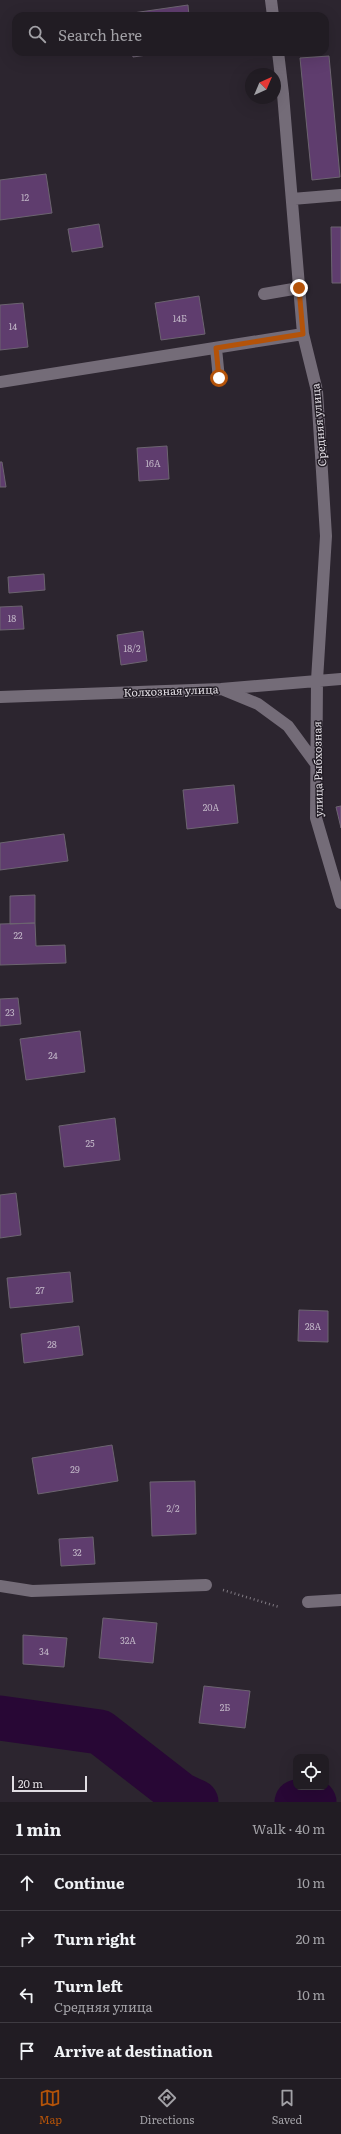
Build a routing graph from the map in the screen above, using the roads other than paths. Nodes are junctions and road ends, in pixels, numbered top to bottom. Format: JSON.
{"nodes":[{"id":1,"x":271,"y":0,"type":"edge"},
{"id":2,"x":272,"y":12,"type":"edge"},
{"id":3,"x":278,"y":56,"type":"edge"},
{"id":4,"x":341,"y":195,"type":"edge"},
{"id":5,"x":292,"y":199,"type":"junction"},
{"id":6,"x":299,"y":288,"type":"junction"},
{"id":7,"x":264,"y":294,"type":"dead end"},
{"id":8,"x":303,"y":334,"type":"junction"},
{"id":9,"x":216,"y":348,"type":"junction"},
{"id":10,"x":219,"y":378,"type":"dead end"},
{"id":11,"x":0,"y":382,"type":"edge"},
{"id":12,"x":341,"y":679,"type":"edge"},
{"id":13,"x":317,"y":680,"type":"junction"},
{"id":14,"x":221,"y":689,"type":"junction"},
{"id":15,"x":0,"y":697,"type":"edge"},
{"id":16,"x":316,"y":764,"type":"junction"},
{"id":17,"x":341,"y":903,"type":"edge"},
{"id":18,"x":206,"y":1585,"type":"road end"},
{"id":19,"x":0,"y":1586,"type":"edge"},
{"id":20,"x":341,"y":1600,"type":"edge"},
{"id":21,"x":308,"y":1602,"type":"dead end"}],
"edges":[{"from":1,"to":2,"type":"street"},
{"from":3,"to":5,"type":"street","name":"Средняя улица"},
{"from":4,"to":5,"type":"street"},
{"from":5,"to":6,"type":"street","name":"Средняя улица"},
{"from":6,"to":7,"type":"street"},
{"from":6,"to":8,"type":"street","name":"Средняя улица"},
{"from":8,"to":9,"type":"street"},
{"from":8,"to":13,"type":"street","name":"Средняя улица"},
{"from":9,"to":10,"type":"street"},
{"from":9,"to":11,"type":"street"},
{"from":12,"to":13,"type":"street","name":"Колхозная улица"},
{"from":13,"to":14,"type":"street","name":"Колхозная улица"},
{"from":13,"to":16,"type":"street","name":"улица Рыбхозная"},
{"from":14,"to":15,"type":"street","name":"Колхозная улица"},
{"from":14,"to":16,"type":"street"},
{"from":16,"to":17,"type":"street","name":"улица Рыбхозная"},
{"from":18,"to":19,"type":"street"},
{"from":20,"to":21,"type":"street"}]}
